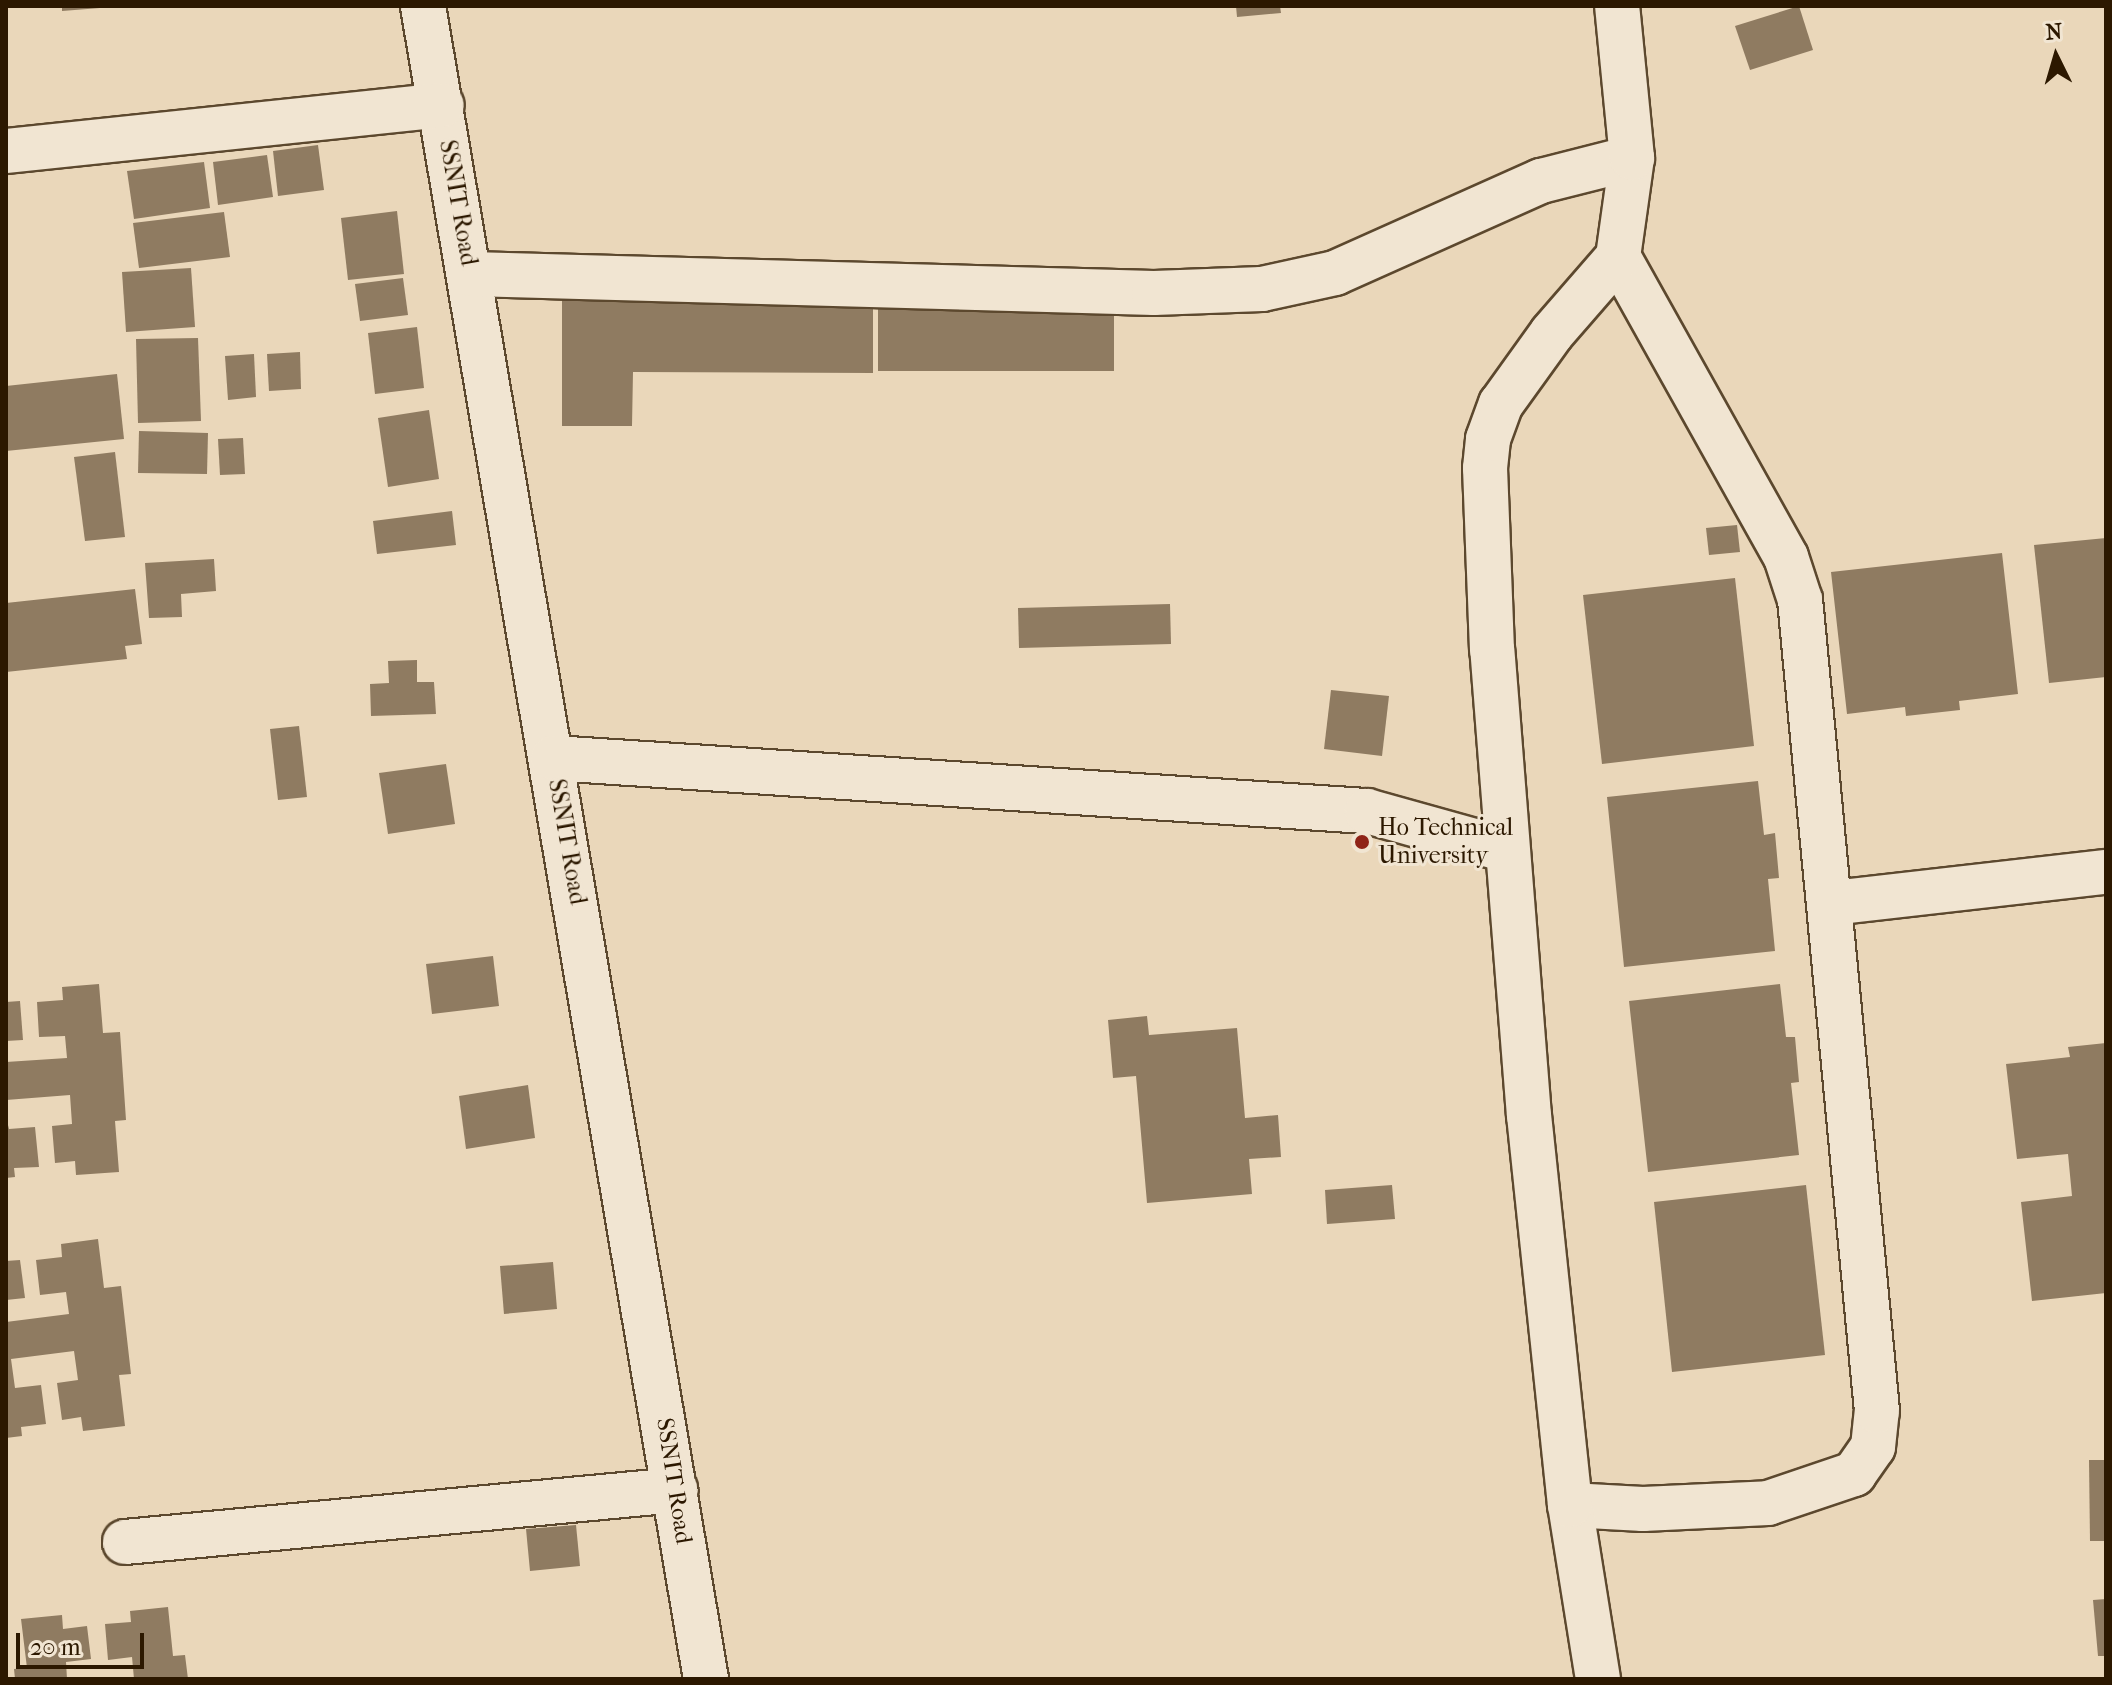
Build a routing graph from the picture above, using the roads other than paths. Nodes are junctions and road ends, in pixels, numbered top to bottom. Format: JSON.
{"nodes":[{"id":1,"x":423,"y":6,"type":"edge"},
{"id":2,"x":1617,"y":6,"type":"edge"},
{"id":3,"x":442,"y":105,"type":"junction"},
{"id":4,"x":6,"y":151,"type":"edge"},
{"id":5,"x":1632,"y":158,"type":"junction"},
{"id":6,"x":1618,"y":257,"type":"junction"},
{"id":7,"x":471,"y":274,"type":"junction"},
{"id":8,"x":553,"y":758,"type":"junction"},
{"id":9,"x":1507,"y":850,"type":"junction"},
{"id":10,"x":2106,"y":872,"type":"edge"},
{"id":11,"x":1832,"y":903,"type":"junction"},
{"id":12,"x":676,"y":1490,"type":"junction"},
{"id":13,"x":1570,"y":1505,"type":"junction"},
{"id":14,"x":125,"y":1542,"type":"dead end"},
{"id":15,"x":706,"y":1679,"type":"edge"},
{"id":16,"x":1598,"y":1679,"type":"edge"}],
"edges":[{"from":1,"to":3,"type":"street","name":"SSNIT Road"},
{"from":2,"to":5,"type":"street"},
{"from":3,"to":4,"type":"street"},
{"from":3,"to":7,"type":"street","name":"SSNIT Road"},
{"from":5,"to":6,"type":"street"},
{"from":5,"to":7,"type":"street"},
{"from":6,"to":9,"type":"street"},
{"from":6,"to":11,"type":"street"},
{"from":7,"to":8,"type":"street","name":"SSNIT Road"},
{"from":8,"to":9,"type":"street"},
{"from":8,"to":12,"type":"street","name":"SSNIT Road"},
{"from":9,"to":13,"type":"street"},
{"from":10,"to":11,"type":"street"},
{"from":11,"to":13,"type":"street"},
{"from":12,"to":14,"type":"street"},
{"from":12,"to":15,"type":"street","name":"SSNIT Road"},
{"from":13,"to":16,"type":"street"}]}
